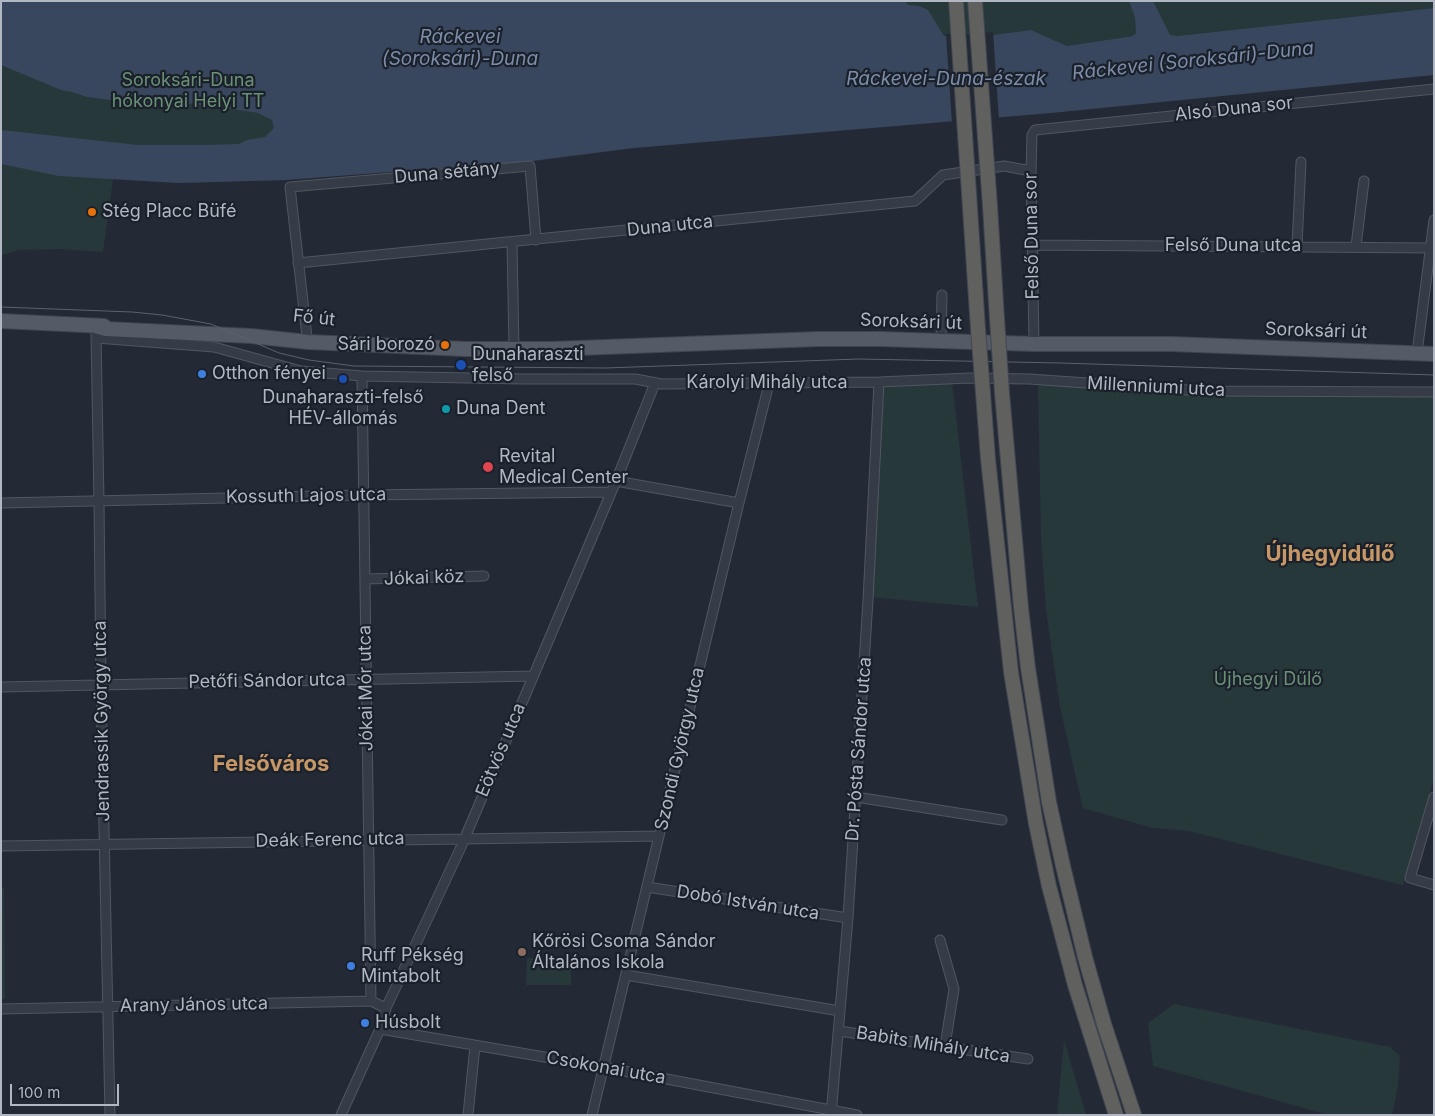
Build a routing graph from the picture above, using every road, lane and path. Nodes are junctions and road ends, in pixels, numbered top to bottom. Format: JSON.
{"nodes":[{"id":1,"x":956,"y":1,"type":"edge"},
{"id":2,"x":976,"y":1,"type":"edge"},
{"id":3,"x":1434,"y":89,"type":"edge"},
{"id":4,"x":1035,"y":130,"type":"joint"},
{"id":5,"x":1301,"y":162,"type":"dead end"},
{"id":6,"x":1031,"y":171,"type":"junction"},
{"id":7,"x":1364,"y":181,"type":"dead end"},
{"id":8,"x":1434,"y":220,"type":"edge"},
{"id":9,"x":536,"y":240,"type":"junction"},
{"id":10,"x":512,"y":242,"type":"junction"},
{"id":11,"x":1032,"y":245,"type":"junction"},
{"id":12,"x":1297,"y":246,"type":"junction"},
{"id":13,"x":1356,"y":246,"type":"junction"},
{"id":14,"x":1432,"y":248,"type":"edge"},
{"id":15,"x":298,"y":263,"type":"junction"},
{"id":16,"x":942,"y":295,"type":"dead end"},
{"id":17,"x":1,"y":321,"type":"edge"},
{"id":18,"x":96,"y":332,"type":"junction"},
{"id":19,"x":307,"y":337,"type":"junction"},
{"id":20,"x":941,"y":342,"type":"junction"},
{"id":21,"x":1034,"y":344,"type":"junction"},
{"id":22,"x":386,"y":345,"type":"junction"},
{"id":23,"x":514,"y":349,"type":"junction"},
{"id":24,"x":1417,"y":353,"type":"junction"},
{"id":25,"x":1434,"y":354,"type":"edge"},
{"id":26,"x":362,"y":376,"type":"junction"},
{"id":27,"x":879,"y":382,"type":"junction"},
{"id":28,"x":655,"y":383,"type":"junction"},
{"id":29,"x":770,"y":384,"type":"junction"},
{"id":30,"x":1434,"y":392,"type":"edge"},
{"id":31,"x":616,"y":481,"type":"junction"},
{"id":32,"x":611,"y":492,"type":"junction"},
{"id":33,"x":363,"y":495,"type":"junction"},
{"id":34,"x":99,"y":502,"type":"junction"},
{"id":35,"x":1,"y":503,"type":"edge"},
{"id":36,"x":739,"y":503,"type":"junction"},
{"id":37,"x":484,"y":576,"type":"dead end"},
{"id":38,"x":365,"y":580,"type":"junction"},
{"id":39,"x":533,"y":676,"type":"junction"},
{"id":40,"x":366,"y":679,"type":"junction"},
{"id":41,"x":101,"y":685,"type":"junction"},
{"id":42,"x":1,"y":687,"type":"edge"},
{"id":43,"x":856,"y":797,"type":"junction"},
{"id":44,"x":1434,"y":797,"type":"edge"},
{"id":45,"x":1002,"y":820,"type":"dead end"},
{"id":46,"x":659,"y":836,"type":"junction"},
{"id":47,"x":464,"y":838,"type":"junction"},
{"id":48,"x":369,"y":840,"type":"junction"},
{"id":49,"x":104,"y":844,"type":"junction"},
{"id":50,"x":1,"y":846,"type":"edge"},
{"id":51,"x":1434,"y":885,"type":"edge"},
{"id":52,"x":647,"y":887,"type":"junction"},
{"id":53,"x":848,"y":918,"type":"junction"},
{"id":54,"x":940,"y":940,"type":"dead end"},
{"id":55,"x":626,"y":975,"type":"junction"},
{"id":56,"x":371,"y":1001,"type":"junction"},
{"id":57,"x":108,"y":1006,"type":"junction"},
{"id":58,"x":386,"y":1008,"type":"junction"},
{"id":59,"x":1,"y":1009,"type":"edge"},
{"id":60,"x":840,"y":1011,"type":"junction"},
{"id":61,"x":380,"y":1029,"type":"junction"},
{"id":62,"x":839,"y":1031,"type":"junction"},
{"id":63,"x":475,"y":1046,"type":"junction"},
{"id":64,"x":945,"y":1046,"type":"junction"},
{"id":65,"x":1028,"y":1059,"type":"dead end"},
{"id":66,"x":603,"y":1067,"type":"junction"},
{"id":67,"x":831,"y":1113,"type":"edge"},
{"id":68,"x":110,"y":1115,"type":"edge"},
{"id":69,"x":341,"y":1115,"type":"edge"},
{"id":70,"x":468,"y":1115,"type":"edge"},
{"id":71,"x":592,"y":1115,"type":"edge"},
{"id":72,"x":857,"y":1115,"type":"edge"},
{"id":73,"x":1116,"y":1115,"type":"edge"},
{"id":74,"x":1134,"y":1115,"type":"edge"}],
"edges":[{"from":1,"to":73,"type":"highway","bridge":true},
{"from":2,"to":74,"type":"highway","bridge":true},
{"from":3,"to":4,"type":"street","name":"Alsó Duna sor"},
{"from":4,"to":6,"type":"street","name":"Felső Duna sor"},
{"from":5,"to":12,"type":"street"},
{"from":6,"to":9,"type":"street","name":"Duna utca"},
{"from":6,"to":11,"type":"street","name":"Felső Duna sor"},
{"from":7,"to":13,"type":"street"},
{"from":8,"to":14,"type":"street"},
{"from":9,"to":10,"type":"street","name":"Duna utca"},
{"from":9,"to":15,"type":"street","name":"Duna sétány"},
{"from":10,"to":15,"type":"street","name":"Duna utca"},
{"from":10,"to":23,"type":"street"},
{"from":11,"to":12,"type":"street","name":"Felső Duna utca"},
{"from":11,"to":21,"type":"street","name":"Felső Duna sor"},
{"from":12,"to":13,"type":"street","name":"Felső Duna utca"},
{"from":13,"to":14,"type":"street","name":"Felső Duna utca"},
{"from":14,"to":24,"type":"street"},
{"from":15,"to":19,"type":"street"},
{"from":16,"to":20,"type":"street"},
{"from":17,"to":18,"type":"main road","name":"Fő út"},
{"from":18,"to":19,"type":"main road","name":"Fő út"},
{"from":18,"to":22,"type":"main road","name":"Fő út"},
{"from":18,"to":26,"type":"street","name":"Fő út"},
{"from":18,"to":34,"type":"street","name":"Jendrassik György utca"},
{"from":19,"to":22,"type":"main road","name":"Fő út"},
{"from":20,"to":21,"type":"main road","name":"Soroksári út"},
{"from":20,"to":23,"type":"main road","name":"Soroksári út"},
{"from":21,"to":24,"type":"main road","name":"Soroksári út"},
{"from":22,"to":23,"type":"main road","name":"Soroksári út"},
{"from":24,"to":25,"type":"main road","name":"Soroksári út"},
{"from":26,"to":28,"type":"street","name":"Fő út"},
{"from":26,"to":33,"type":"street","name":"Jókai Mór utca"},
{"from":27,"to":29,"type":"street","name":"Károlyi Mihály utca"},
{"from":27,"to":30,"type":"street","name":"Millenniumi utca"},
{"from":27,"to":43,"type":"street","name":"Dr. Pósta Sándor utca"},
{"from":28,"to":29,"type":"street","name":"Károlyi Mihály utca"},
{"from":28,"to":31,"type":"street","name":"Eötvös utca"},
{"from":29,"to":36,"type":"street","name":"Szondi György utca"},
{"from":31,"to":32,"type":"street","name":"Eötvös utca"},
{"from":31,"to":36,"type":"street"},
{"from":32,"to":33,"type":"street","name":"Kossuth Lajos utca"},
{"from":32,"to":39,"type":"street","name":"Eötvös utca"},
{"from":33,"to":34,"type":"street","name":"Kossuth Lajos utca"},
{"from":33,"to":38,"type":"street","name":"Jókai Mór utca"},
{"from":34,"to":35,"type":"street","name":"Kossuth Lajos utca"},
{"from":34,"to":41,"type":"street","name":"Jendrassik György utca"},
{"from":36,"to":46,"type":"street","name":"Szondi György utca"},
{"from":37,"to":38,"type":"street","name":"Jókai köz"},
{"from":38,"to":40,"type":"street","name":"Jókai Mór utca"},
{"from":39,"to":40,"type":"street","name":"Petőfi Sándor utca"},
{"from":39,"to":47,"type":"street","name":"Eötvös utca"},
{"from":40,"to":41,"type":"street","name":"Petőfi Sándor utca"},
{"from":40,"to":48,"type":"street","name":"Jókai Mór utca"},
{"from":41,"to":42,"type":"street","name":"Petőfi Sándor utca"},
{"from":41,"to":49,"type":"street","name":"Jendrassik György utca"},
{"from":43,"to":45,"type":"street"},
{"from":43,"to":53,"type":"street","name":"Dr. Pósta Sándor utca"},
{"from":44,"to":51,"type":"street"},
{"from":46,"to":47,"type":"street","name":"Deák Ferenc utca"},
{"from":46,"to":52,"type":"street","name":"Szondi György utca"},
{"from":47,"to":48,"type":"street","name":"Deák Ferenc utca"},
{"from":47,"to":58,"type":"street","name":"Eötvös utca"},
{"from":48,"to":49,"type":"street","name":"Deák Ferenc utca"},
{"from":48,"to":56,"type":"street","name":"Jókai Mór utca"},
{"from":49,"to":50,"type":"street","name":"Deák Ferenc utca"},
{"from":49,"to":57,"type":"street","name":"Jendrassik György utca"},
{"from":52,"to":53,"type":"street","name":"Dobó István utca"},
{"from":52,"to":55,"type":"street","name":"Szondi György utca"},
{"from":53,"to":60,"type":"street","name":"Dr. Pósta Sándor utca"},
{"from":54,"to":64,"type":"street"},
{"from":55,"to":60,"type":"street","name":"Babits Mihály utca"},
{"from":55,"to":66,"type":"street","name":"Szondi György utca"},
{"from":56,"to":57,"type":"street","name":"Arany János utca"},
{"from":56,"to":58,"type":"street","name":"Arany János utca"},
{"from":57,"to":59,"type":"street","name":"Arany János utca"},
{"from":57,"to":68,"type":"street","name":"Jendrassik György utca"},
{"from":58,"to":61,"type":"street","name":"Eötvös utca"},
{"from":60,"to":62,"type":"street","name":"Dr. Pósta Sándor utca"},
{"from":61,"to":63,"type":"street","name":"Csokonai utca"},
{"from":61,"to":69,"type":"street","name":"Eötvös utca"},
{"from":62,"to":64,"type":"street","name":"Babits Mihály utca"},
{"from":62,"to":67,"type":"street","name":"Dr. Pósta Sándor utca"},
{"from":63,"to":66,"type":"street","name":"Csokonai utca"},
{"from":63,"to":70,"type":"street"},
{"from":64,"to":65,"type":"street","name":"Babits Mihály utca"},
{"from":66,"to":67,"type":"street","name":"Csokonai utca"},
{"from":66,"to":71,"type":"street","name":"Szondi György utca"},
{"from":67,"to":72,"type":"street","name":"Csokonai utca"}]}
